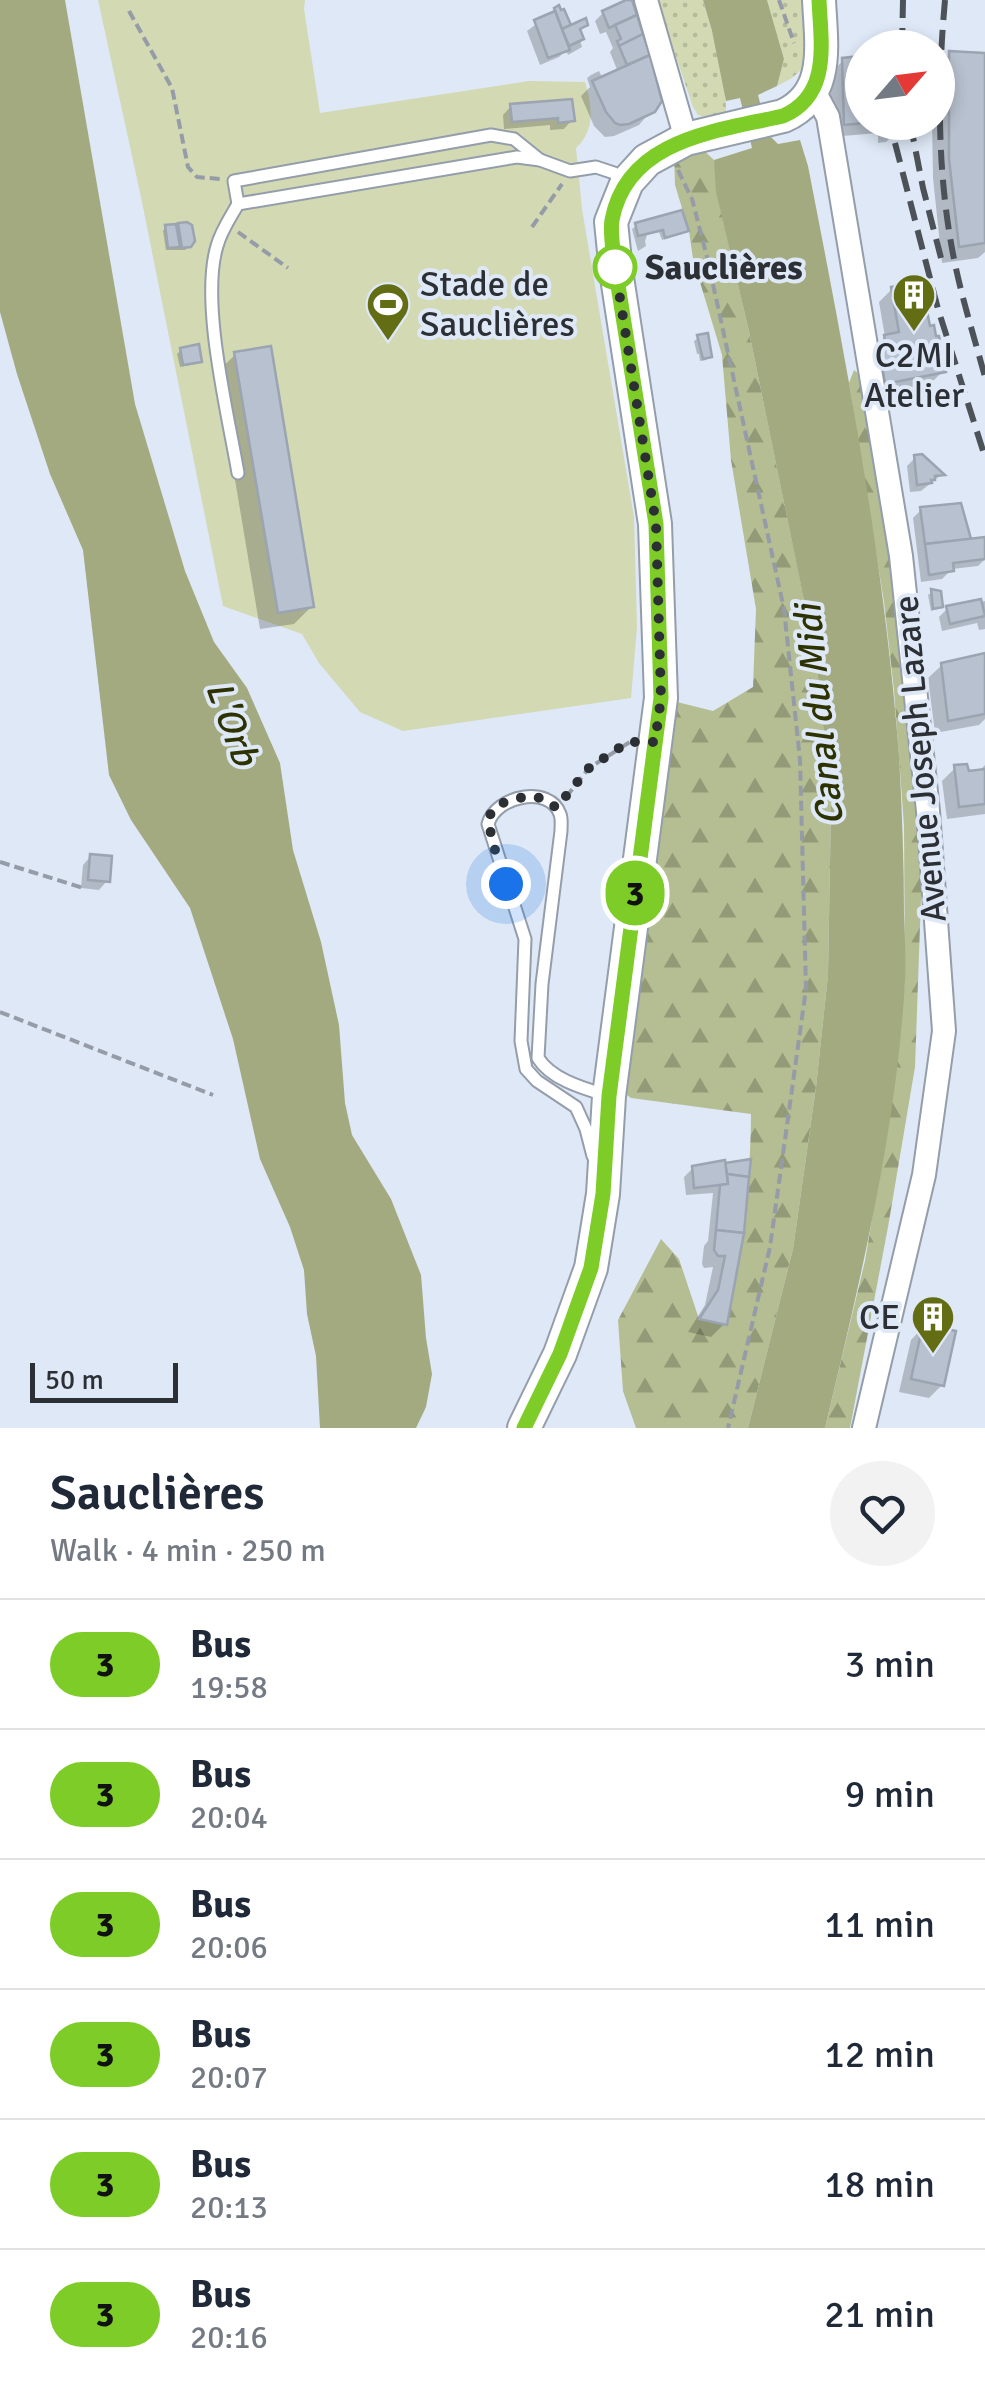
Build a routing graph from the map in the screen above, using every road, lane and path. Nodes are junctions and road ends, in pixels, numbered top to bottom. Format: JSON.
{"nodes":[{"id":1,"x":646,"y":0,"type":"edge"},
{"id":2,"x":819,"y":0,"type":"edge"},
{"id":3,"x":129,"y":11,"type":"dead end"},
{"id":4,"x":805,"y":100,"type":"junction"},
{"id":5,"x":689,"y":146,"type":"junction"},
{"id":6,"x":540,"y":160,"type":"junction"},
{"id":7,"x":570,"y":171,"type":"junction"},
{"id":8,"x":234,"y":180,"type":"junction"},
{"id":9,"x":626,"y":182,"type":"junction"},
{"id":10,"x":238,"y":204,"type":"junction"},
{"id":11,"x":226,"y":224,"type":"junction"},
{"id":12,"x":532,"y":227,"type":"dead end"},
{"id":13,"x":288,"y":268,"type":"dead end"},
{"id":14,"x":238,"y":473,"type":"dead end"},
{"id":15,"x":655,"y":742,"type":"junction"},
{"id":16,"x":556,"y":808,"type":"junction"},
{"id":17,"x":0,"y":862,"type":"edge"},
{"id":18,"x":83,"y":888,"type":"dead end"},
{"id":19,"x":0,"y":1012,"type":"edge"},
{"id":20,"x":213,"y":1094,"type":"dead end"},
{"id":21,"x":609,"y":1096,"type":"junction"},
{"id":22,"x":603,"y":1194,"type":"junction"},
{"id":23,"x":524,"y":1428,"type":"edge"},
{"id":24,"x":728,"y":1428,"type":"edge"},
{"id":25,"x":864,"y":1428,"type":"edge"}],
"edges":[{"from":1,"to":5,"type":"street"},
{"from":2,"to":4,"type":"main road","name":"Avenue Joseph Lazare"},
{"from":3,"to":8,"type":"path"},
{"from":4,"to":5,"type":"main road"},
{"from":4,"to":25,"type":"street","name":"Avenue Joseph Lazare"},
{"from":5,"to":9,"type":"main road"},
{"from":5,"to":24,"type":"path"},
{"from":6,"to":7,"type":"lane"},
{"from":6,"to":8,"type":"lane"},
{"from":6,"to":10,"type":"lane"},
{"from":7,"to":9,"type":"lane"},
{"from":7,"to":12,"type":"path"},
{"from":8,"to":10,"type":"lane"},
{"from":9,"to":15,"type":"main road"},
{"from":10,"to":11,"type":"lane"},
{"from":11,"to":13,"type":"path"},
{"from":11,"to":14,"type":"lane"},
{"from":15,"to":16,"type":"path"},
{"from":15,"to":21,"type":"main road"},
{"from":16,"to":21,"type":"lane"},
{"from":16,"to":22,"type":"lane"},
{"from":17,"to":18,"type":"path"},
{"from":19,"to":20,"type":"path"},
{"from":21,"to":22,"type":"main road"},
{"from":22,"to":23,"type":"main road"}]}
